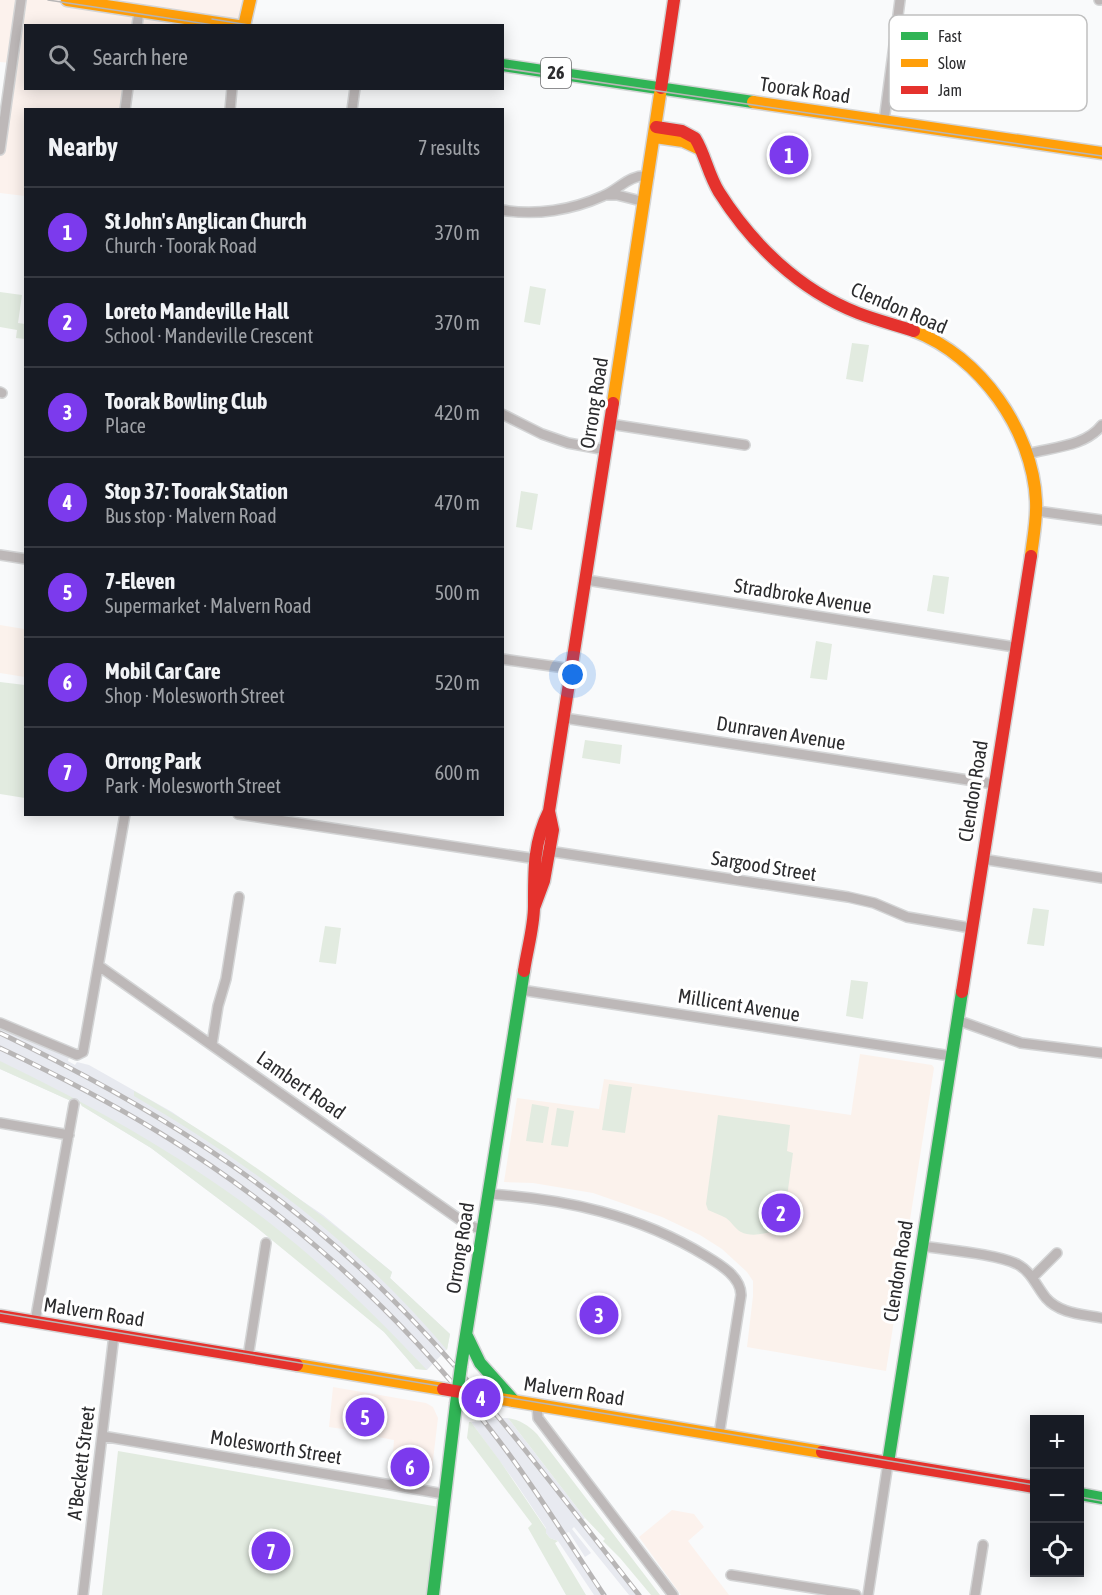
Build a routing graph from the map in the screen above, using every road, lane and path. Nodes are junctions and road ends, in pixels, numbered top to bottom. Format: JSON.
{"nodes":[{"id":1,"x":21,"y":0,"type":"edge"},
{"id":2,"x":68,"y":0,"type":"edge"},
{"id":3,"x":250,"y":0,"type":"edge"},
{"id":4,"x":674,"y":0,"type":"edge"},
{"id":5,"x":900,"y":0,"type":"edge"},
{"id":6,"x":139,"y":11,"type":"junction"},
{"id":7,"x":898,"y":15,"type":"edge"},
{"id":8,"x":137,"y":24,"type":"edge"},
{"id":9,"x":225,"y":24,"type":"edge"},
{"id":10,"x":244,"y":24,"type":"edge"},
{"id":11,"x":504,"y":65,"type":"edge"},
{"id":12,"x":889,"y":83,"type":"edge"},
{"id":13,"x":662,"y":89,"type":"junction"},
{"id":14,"x":128,"y":90,"type":"edge"},
{"id":15,"x":232,"y":90,"type":"edge"},
{"id":16,"x":355,"y":90,"type":"edge"},
{"id":17,"x":125,"y":108,"type":"edge"},
{"id":18,"x":230,"y":108,"type":"edge"},
{"id":19,"x":352,"y":108,"type":"edge"},
{"id":20,"x":884,"y":121,"type":"junction"},
{"id":21,"x":655,"y":132,"type":"junction"},
{"id":22,"x":0,"y":150,"type":"edge"},
{"id":23,"x":1102,"y":153,"type":"edge"},
{"id":24,"x":649,"y":176,"type":"junction"},
{"id":25,"x":606,"y":195,"type":"junction"},
{"id":26,"x":645,"y":202,"type":"junction"},
{"id":27,"x":504,"y":210,"type":"edge"},
{"id":28,"x":504,"y":415,"type":"edge"},
{"id":29,"x":610,"y":424,"type":"junction"},
{"id":30,"x":1102,"y":425,"type":"edge"},
{"id":31,"x":745,"y":445,"type":"dead end"},
{"id":32,"x":606,"y":450,"type":"junction"},
{"id":33,"x":1027,"y":454,"type":"junction"},
{"id":34,"x":1037,"y":511,"type":"junction"},
{"id":35,"x":1102,"y":520,"type":"edge"},
{"id":36,"x":0,"y":555,"type":"edge"},
{"id":37,"x":24,"y":559,"type":"edge"},
{"id":38,"x":585,"y":580,"type":"junction"},
{"id":39,"x":1015,"y":647,"type":"junction"},
{"id":40,"x":504,"y":659,"type":"edge"},
{"id":41,"x":572,"y":669,"type":"junction"},
{"id":42,"x":564,"y":718,"type":"junction"},
{"id":43,"x":994,"y":784,"type":"junction"},
{"id":44,"x":549,"y":811,"type":"junction"},
{"id":45,"x":125,"y":816,"type":"edge"},
{"id":46,"x":251,"y":816,"type":"edge"},
{"id":47,"x":549,"y":853,"type":"junction"},
{"id":48,"x":536,"y":857,"type":"junction"},
{"id":49,"x":982,"y":859,"type":"junction"},
{"id":50,"x":1102,"y":878,"type":"edge"},
{"id":51,"x":239,"y":897,"type":"dead end"},
{"id":52,"x":534,"y":908,"type":"junction"},
{"id":53,"x":971,"y":928,"type":"junction"},
{"id":54,"x":99,"y":966,"type":"junction"},
{"id":55,"x":521,"y":990,"type":"junction"},
{"id":56,"x":957,"y":1020,"type":"junction"},
{"id":57,"x":0,"y":1023,"type":"edge"},
{"id":58,"x":212,"y":1044,"type":"junction"},
{"id":59,"x":1102,"y":1053,"type":"edge"},
{"id":60,"x":951,"y":1056,"type":"junction"},
{"id":61,"x":74,"y":1104,"type":"dead end"},
{"id":62,"x":0,"y":1123,"type":"edge"},
{"id":63,"x":69,"y":1135,"type":"junction"},
{"id":64,"x":488,"y":1194,"type":"junction"},
{"id":65,"x":483,"y":1230,"type":"junction"},
{"id":66,"x":266,"y":1243,"type":"dead end"},
{"id":67,"x":922,"y":1246,"type":"junction"},
{"id":68,"x":1057,"y":1253,"type":"dead end"},
{"id":69,"x":1033,"y":1278,"type":"junction"},
{"id":70,"x":0,"y":1316,"type":"edge"},
{"id":71,"x":1102,"y":1318,"type":"edge"},
{"id":72,"x":35,"y":1322,"type":"junction"},
{"id":73,"x":467,"y":1332,"type":"junction"},
{"id":74,"x":114,"y":1335,"type":"junction"},
{"id":75,"x":248,"y":1357,"type":"junction"},
{"id":76,"x":456,"y":1398,"type":"junction"},
{"id":77,"x":514,"y":1401,"type":"junction"},
{"id":78,"x":537,"y":1405,"type":"junction"},
{"id":79,"x":718,"y":1435,"type":"junction"},
{"id":80,"x":102,"y":1436,"type":"junction"},
{"id":81,"x":888,"y":1463,"type":"junction"},
{"id":82,"x":1030,"y":1486,"type":"edge"},
{"id":83,"x":444,"y":1494,"type":"junction"},
{"id":84,"x":1084,"y":1495,"type":"edge"},
{"id":85,"x":1102,"y":1498,"type":"edge"},
{"id":86,"x":982,"y":1545,"type":"dead end"},
{"id":87,"x":731,"y":1575,"type":"dead end"},
{"id":88,"x":83,"y":1595,"type":"edge"},
{"id":89,"x":433,"y":1595,"type":"edge"},
{"id":90,"x":674,"y":1595,"type":"edge"},
{"id":91,"x":856,"y":1595,"type":"edge"},
{"id":92,"x":868,"y":1595,"type":"edge"},
{"id":93,"x":975,"y":1595,"type":"edge"}],
"edges":[{"from":1,"to":22,"type":"street"},
{"from":2,"to":6,"type":"main road"},
{"from":3,"to":10,"type":"main road"},
{"from":4,"to":13,"type":"main road","name":"Orrong Road"},
{"from":5,"to":7,"type":"street"},
{"from":6,"to":8,"type":"street"},
{"from":6,"to":9,"type":"main road"},
{"from":11,"to":13,"type":"main road","name":"Toorak Road","number":"26"},
{"from":12,"to":20,"type":"street"},
{"from":13,"to":20,"type":"main road","name":"Toorak Road","number":"26"},
{"from":13,"to":21,"type":"main road","name":"Orrong Road"},
{"from":14,"to":17,"type":"street"},
{"from":15,"to":18,"type":"street"},
{"from":16,"to":19,"type":"street"},
{"from":20,"to":23,"type":"main road","name":"Toorak Road","number":"26"},
{"from":21,"to":24,"type":"main road","name":"Orrong Road"},
{"from":21,"to":33,"type":"main road","name":"Clendon Road"},
{"from":24,"to":25,"type":"street"},
{"from":24,"to":26,"type":"main road","name":"Orrong Road"},
{"from":25,"to":26,"type":"street"},
{"from":25,"to":27,"type":"street"},
{"from":26,"to":29,"type":"main road","name":"Orrong Road"},
{"from":28,"to":32,"type":"street"},
{"from":29,"to":31,"type":"street"},
{"from":29,"to":32,"type":"main road","name":"Orrong Road"},
{"from":30,"to":33,"type":"street"},
{"from":32,"to":38,"type":"main road","name":"Orrong Road"},
{"from":33,"to":34,"type":"main road","name":"Clendon Road"},
{"from":34,"to":35,"type":"street"},
{"from":34,"to":39,"type":"main road","name":"Clendon Road"},
{"from":36,"to":37,"type":"street"},
{"from":38,"to":39,"type":"street","name":"Stradbroke Avenue"},
{"from":38,"to":41,"type":"main road","name":"Orrong Road"},
{"from":39,"to":43,"type":"main road","name":"Clendon Road"},
{"from":40,"to":41,"type":"street"},
{"from":41,"to":42,"type":"main road","name":"Orrong Road"},
{"from":42,"to":43,"type":"street","name":"Dunraven Avenue"},
{"from":42,"to":44,"type":"main road","name":"Orrong Road"},
{"from":43,"to":49,"type":"main road","name":"Clendon Road"},
{"from":44,"to":47,"type":"main road","name":"Orrong Road"},
{"from":44,"to":48,"type":"main road","name":"Orrong Road"},
{"from":45,"to":54,"type":"street"},
{"from":46,"to":48,"type":"street"},
{"from":47,"to":48,"type":"street"},
{"from":47,"to":52,"type":"main road","name":"Orrong Road"},
{"from":47,"to":53,"type":"street","name":"Sargood Street"},
{"from":48,"to":52,"type":"main road","name":"Orrong Road"},
{"from":49,"to":50,"type":"street"},
{"from":49,"to":53,"type":"main road","name":"Clendon Road"},
{"from":51,"to":58,"type":"street"},
{"from":52,"to":55,"type":"main road","name":"Orrong Road"},
{"from":53,"to":56,"type":"main road","name":"Clendon Road"},
{"from":54,"to":57,"type":"street"},
{"from":54,"to":58,"type":"street","name":"Lambert Road"},
{"from":55,"to":60,"type":"street","name":"Millicent Avenue"},
{"from":55,"to":64,"type":"main road","name":"Orrong Road"},
{"from":56,"to":59,"type":"street"},
{"from":56,"to":60,"type":"main road","name":"Clendon Road"},
{"from":58,"to":65,"type":"street","name":"Lambert Road"},
{"from":60,"to":67,"type":"main road","name":"Clendon Road"},
{"from":61,"to":63,"type":"street"},
{"from":62,"to":63,"type":"street"},
{"from":63,"to":72,"type":"street"},
{"from":64,"to":65,"type":"main road","name":"Orrong Road"},
{"from":64,"to":79,"type":"street"},
{"from":65,"to":73,"type":"main road","name":"Orrong Road"},
{"from":66,"to":75,"type":"street"},
{"from":67,"to":69,"type":"street"},
{"from":67,"to":81,"type":"main road","name":"Clendon Road"},
{"from":68,"to":69,"type":"street"},
{"from":69,"to":71,"type":"street"},
{"from":70,"to":72,"type":"main road","name":"Malvern Road"},
{"from":72,"to":74,"type":"main road","name":"Malvern Road"},
{"from":73,"to":76,"type":"main road","name":"Orrong Road","bridge":true},
{"from":73,"to":77,"type":"main road"},
{"from":74,"to":75,"type":"main road","name":"Malvern Road"},
{"from":74,"to":80,"type":"street","name":"A'Beckett Street"},
{"from":75,"to":76,"type":"main road","name":"Malvern Road","bridge":true},
{"from":76,"to":77,"type":"main road","name":"Malvern Road","bridge":true},
{"from":76,"to":83,"type":"main road","name":"Orrong Road"},
{"from":77,"to":78,"type":"main road","name":"Malvern Road"},
{"from":78,"to":79,"type":"main road","name":"Malvern Road"},
{"from":78,"to":90,"type":"street"},
{"from":79,"to":81,"type":"main road","name":"Malvern Road"},
{"from":80,"to":83,"type":"street","name":"Molesworth Street"},
{"from":80,"to":88,"type":"street","name":"A'Beckett Street"},
{"from":81,"to":82,"type":"main road","name":"Malvern Road"},
{"from":81,"to":92,"type":"street","name":"Clendon Road"},
{"from":83,"to":89,"type":"main road","name":"Orrong Road"},
{"from":84,"to":85,"type":"main road"},
{"from":86,"to":93,"type":"street"},
{"from":87,"to":91,"type":"street"}]}
